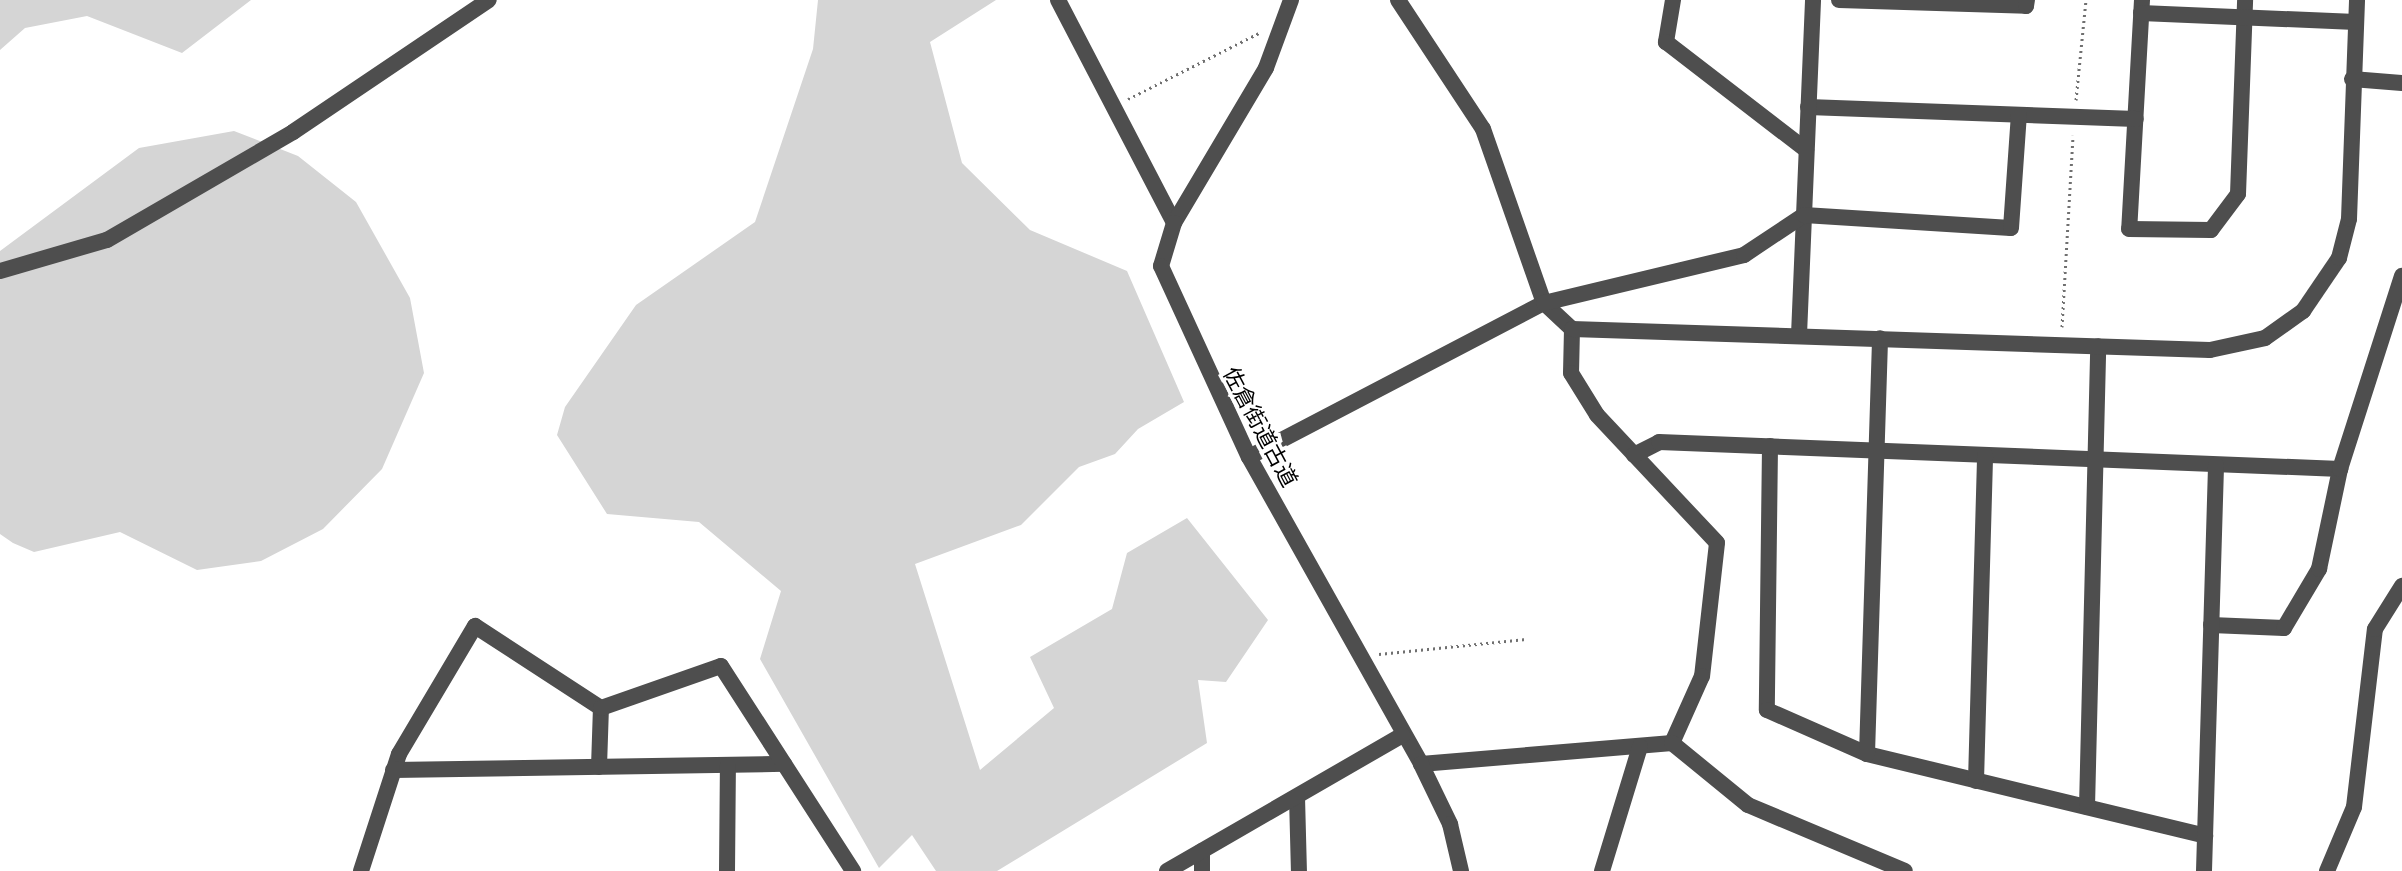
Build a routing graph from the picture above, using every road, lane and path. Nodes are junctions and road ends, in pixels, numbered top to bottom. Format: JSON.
{"nodes":[{"id":1,"x":489,"y":0,"type":"edge"},
{"id":2,"x":1058,"y":0,"type":"edge"},
{"id":3,"x":1291,"y":0,"type":"edge"},
{"id":4,"x":1398,"y":0,"type":"edge"},
{"id":5,"x":1673,"y":0,"type":"edge"},
{"id":6,"x":1813,"y":0,"type":"edge"},
{"id":7,"x":1839,"y":0,"type":"edge"},
{"id":8,"x":2027,"y":0,"type":"edge"},
{"id":9,"x":2086,"y":0,"type":"edge"},
{"id":10,"x":2245,"y":0,"type":"edge"},
{"id":11,"x":2357,"y":0,"type":"edge"},
{"id":12,"x":2142,"y":7,"type":"edge"},
{"id":13,"x":2245,"y":18,"type":"junction"},
{"id":14,"x":2356,"y":22,"type":"junction"},
{"id":15,"x":1277,"y":43,"type":"junction"},
{"id":16,"x":2352,"y":79,"type":"junction"},
{"id":17,"x":2402,"y":83,"type":"edge"},
{"id":18,"x":1808,"y":107,"type":"junction"},
{"id":19,"x":1111,"y":108,"type":"junction"},
{"id":20,"x":2019,"y":115,"type":"junction"},
{"id":21,"x":2074,"y":117,"type":"junction"},
{"id":22,"x":2136,"y":119,"type":"junction"},
{"id":23,"x":1806,"y":150,"type":"junction"},
{"id":24,"x":1804,"y":215,"type":"junction"},
{"id":25,"x":1174,"y":223,"type":"junction"},
{"id":26,"x":0,"y":271,"type":"edge"},
{"id":27,"x":2402,"y":276,"type":"edge"},
{"id":28,"x":1544,"y":303,"type":"junction"},
{"id":29,"x":1572,"y":329,"type":"junction"},
{"id":30,"x":1799,"y":335,"type":"junction"},
{"id":31,"x":1880,"y":338,"type":"junction"},
{"id":32,"x":2061,"y":345,"type":"junction"},
{"id":33,"x":2098,"y":346,"type":"junction"},
{"id":34,"x":1770,"y":446,"type":"junction"},
{"id":35,"x":1873,"y":450,"type":"junction"},
{"id":36,"x":1634,"y":455,"type":"junction"},
{"id":37,"x":1985,"y":455,"type":"junction"},
{"id":38,"x":1249,"y":457,"type":"junction"},
{"id":39,"x":2095,"y":459,"type":"junction"},
{"id":40,"x":2216,"y":465,"type":"junction"},
{"id":41,"x":2340,"y":469,"type":"junction"},
{"id":42,"x":2402,"y":586,"type":"edge"},
{"id":43,"x":2211,"y":625,"type":"junction"},
{"id":44,"x":1526,"y":639,"type":"dead end"},
{"id":45,"x":1360,"y":656,"type":"junction"},
{"id":46,"x":601,"y":708,"type":"junction"},
{"id":47,"x":1403,"y":735,"type":"junction"},
{"id":48,"x":1672,"y":743,"type":"junction"},
{"id":49,"x":1640,"y":747,"type":"junction"},
{"id":50,"x":1867,"y":754,"type":"junction"},
{"id":51,"x":784,"y":764,"type":"junction"},
{"id":52,"x":1421,"y":764,"type":"junction"},
{"id":53,"x":728,"y":765,"type":"junction"},
{"id":54,"x":599,"y":767,"type":"junction"},
{"id":55,"x":393,"y":770,"type":"junction"},
{"id":56,"x":1976,"y":781,"type":"junction"},
{"id":57,"x":1297,"y":797,"type":"junction"},
{"id":58,"x":2087,"y":807,"type":"junction"},
{"id":59,"x":2205,"y":836,"type":"junction"},
{"id":60,"x":1202,"y":851,"type":"junction"},
{"id":61,"x":361,"y":871,"type":"edge"},
{"id":62,"x":727,"y":871,"type":"edge"},
{"id":63,"x":853,"y":871,"type":"edge"},
{"id":64,"x":1167,"y":871,"type":"edge"},
{"id":65,"x":1202,"y":871,"type":"edge"},
{"id":66,"x":1299,"y":871,"type":"edge"},
{"id":67,"x":1461,"y":871,"type":"edge"},
{"id":68,"x":1602,"y":871,"type":"edge"},
{"id":69,"x":1905,"y":871,"type":"edge"},
{"id":70,"x":2204,"y":871,"type":"edge"},
{"id":71,"x":2327,"y":871,"type":"edge"}],
"edges":[{"from":1,"to":26,"type":"street"},
{"from":2,"to":19,"type":"street"},
{"from":3,"to":15,"type":"street","name":"佐倉街道古道"},
{"from":4,"to":28,"type":"street"},
{"from":5,"to":23,"type":"street"},
{"from":6,"to":18,"type":"street"},
{"from":7,"to":8,"type":"street"},
{"from":9,"to":21,"type":"path"},
{"from":10,"to":13,"type":"street"},
{"from":11,"to":14,"type":"street"},
{"from":12,"to":13,"type":"street"},
{"from":12,"to":22,"type":"street"},
{"from":13,"to":14,"type":"street"},
{"from":13,"to":22,"type":"street"},
{"from":14,"to":16,"type":"street"},
{"from":15,"to":19,"type":"path"},
{"from":15,"to":25,"type":"street","name":"佐倉街道古道"},
{"from":16,"to":17,"type":"street"},
{"from":16,"to":33,"type":"street"},
{"from":18,"to":20,"type":"street"},
{"from":18,"to":23,"type":"street"},
{"from":19,"to":25,"type":"street"},
{"from":20,"to":21,"type":"street"},
{"from":20,"to":24,"type":"street"},
{"from":21,"to":22,"type":"street"},
{"from":21,"to":32,"type":"path"},
{"from":23,"to":24,"type":"street"},
{"from":24,"to":28,"type":"street"},
{"from":24,"to":30,"type":"street"},
{"from":25,"to":38,"type":"street","name":"佐倉街道古道"},
{"from":27,"to":41,"type":"street"},
{"from":28,"to":29,"type":"street"},
{"from":28,"to":38,"type":"street"},
{"from":29,"to":30,"type":"street"},
{"from":29,"to":36,"type":"street"},
{"from":30,"to":31,"type":"street"},
{"from":31,"to":32,"type":"street"},
{"from":31,"to":35,"type":"street"},
{"from":32,"to":33,"type":"street"},
{"from":33,"to":39,"type":"street"},
{"from":34,"to":35,"type":"street"},
{"from":34,"to":36,"type":"street"},
{"from":34,"to":50,"type":"street"},
{"from":35,"to":37,"type":"street"},
{"from":35,"to":50,"type":"street"},
{"from":36,"to":48,"type":"street"},
{"from":37,"to":39,"type":"street"},
{"from":37,"to":56,"type":"street"},
{"from":38,"to":45,"type":"street","name":"佐倉街道古道"},
{"from":39,"to":40,"type":"street"},
{"from":39,"to":58,"type":"street"},
{"from":40,"to":41,"type":"street"},
{"from":40,"to":43,"type":"street"},
{"from":41,"to":43,"type":"street"},
{"from":42,"to":71,"type":"street"},
{"from":43,"to":59,"type":"street"},
{"from":44,"to":45,"type":"path"},
{"from":45,"to":47,"type":"street","name":"佐倉街道古道"},
{"from":46,"to":51,"type":"street"},
{"from":46,"to":54,"type":"street"},
{"from":46,"to":55,"type":"street"},
{"from":47,"to":52,"type":"street","name":"佐倉街道古道"},
{"from":47,"to":57,"type":"street"},
{"from":48,"to":49,"type":"street"},
{"from":48,"to":69,"type":"street"},
{"from":49,"to":52,"type":"street"},
{"from":49,"to":68,"type":"street"},
{"from":50,"to":56,"type":"street"},
{"from":51,"to":53,"type":"street"},
{"from":51,"to":63,"type":"street"},
{"from":52,"to":67,"type":"street","name":"佐倉街道古道"},
{"from":53,"to":54,"type":"street"},
{"from":53,"to":62,"type":"street"},
{"from":54,"to":55,"type":"street"},
{"from":55,"to":61,"type":"street"},
{"from":56,"to":58,"type":"street"},
{"from":57,"to":60,"type":"street"},
{"from":57,"to":66,"type":"street"},
{"from":58,"to":59,"type":"street"},
{"from":59,"to":70,"type":"street"},
{"from":60,"to":64,"type":"street"},
{"from":60,"to":65,"type":"street"}]}
